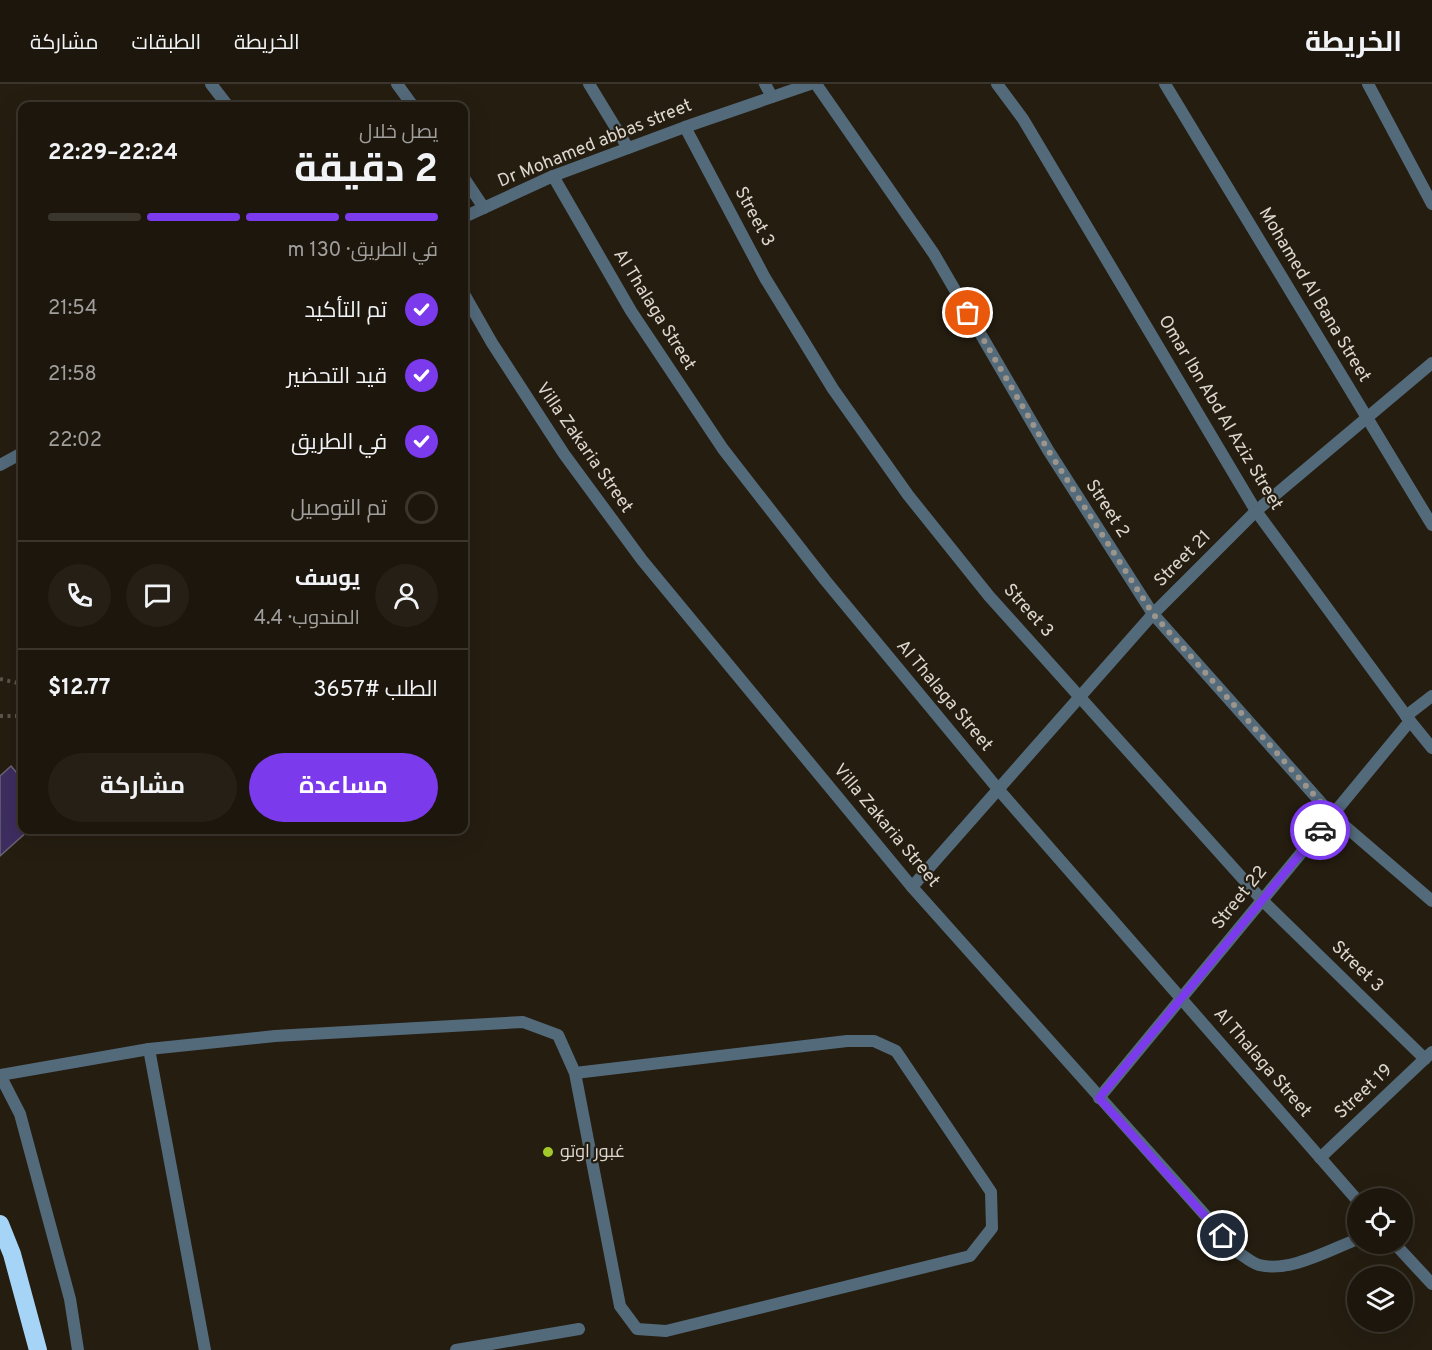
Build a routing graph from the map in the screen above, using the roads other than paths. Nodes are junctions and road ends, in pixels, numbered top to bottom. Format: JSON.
{"nodes":[{"id":1,"x":211,"y":84,"type":"edge"},
{"id":2,"x":397,"y":84,"type":"edge"},
{"id":3,"x":589,"y":84,"type":"edge"},
{"id":4,"x":765,"y":84,"type":"edge"},
{"id":5,"x":810,"y":84,"type":"edge"},
{"id":6,"x":816,"y":84,"type":"edge"},
{"id":7,"x":997,"y":84,"type":"edge"},
{"id":8,"x":1165,"y":84,"type":"edge"},
{"id":9,"x":1368,"y":84,"type":"edge"},
{"id":10,"x":772,"y":97,"type":"junction"},
{"id":11,"x":225,"y":102,"type":"edge"},
{"id":12,"x":410,"y":102,"type":"edge"},
{"id":13,"x":685,"y":127,"type":"junction"},
{"id":14,"x":627,"y":148,"type":"junction"},
{"id":15,"x":553,"y":176,"type":"junction"},
{"id":16,"x":468,"y":184,"type":"edge"},
{"id":17,"x":1432,"y":204,"type":"edge"},
{"id":18,"x":484,"y":208,"type":"junction"},
{"id":19,"x":468,"y":215,"type":"edge"},
{"id":20,"x":468,"y":301,"type":"edge"},
{"id":21,"x":1432,"y":363,"type":"edge"},
{"id":22,"x":1368,"y":417,"type":"junction"},
{"id":23,"x":18,"y":455,"type":"edge"},
{"id":24,"x":0,"y":465,"type":"edge"},
{"id":25,"x":1256,"y":511,"type":"junction"},
{"id":26,"x":1432,"y":525,"type":"edge"},
{"id":27,"x":1153,"y":614,"type":"junction"},
{"id":28,"x":1081,"y":696,"type":"junction"},
{"id":29,"x":1432,"y":696,"type":"edge"},
{"id":30,"x":1408,"y":719,"type":"junction"},
{"id":31,"x":1432,"y":748,"type":"edge"},
{"id":32,"x":998,"y":789,"type":"junction"},
{"id":33,"x":1332,"y":815,"type":"junction"},
{"id":34,"x":912,"y":887,"type":"junction"},
{"id":35,"x":1262,"y":900,"type":"junction"},
{"id":36,"x":1432,"y":901,"type":"edge"},
{"id":37,"x":1181,"y":998,"type":"junction"},
{"id":38,"x":149,"y":1049,"type":"junction"},
{"id":39,"x":1428,"y":1055,"type":"edge"},
{"id":40,"x":575,"y":1073,"type":"junction"},
{"id":41,"x":1099,"y":1098,"type":"junction"},
{"id":42,"x":1320,"y":1158,"type":"junction"},
{"id":43,"x":1347,"y":1189,"type":"edge"},
{"id":44,"x":0,"y":1224,"type":"edge"},
{"id":45,"x":1347,"y":1243,"type":"edge"},
{"id":46,"x":1404,"y":1254,"type":"edge"},
{"id":47,"x":1432,"y":1284,"type":"edge"},
{"id":48,"x":579,"y":1329,"type":"dead end"},
{"id":49,"x":38,"y":1345,"type":"edge"},
{"id":50,"x":78,"y":1350,"type":"edge"},
{"id":51,"x":205,"y":1350,"type":"edge"},
{"id":52,"x":456,"y":1350,"type":"edge"}],
"edges":[{"from":1,"to":11,"type":"street"},
{"from":2,"to":12,"type":"street"},
{"from":3,"to":14,"type":"street"},
{"from":4,"to":10,"type":"street"},
{"from":5,"to":10,"type":"street","name":"Dr Mohamed abbas street"},
{"from":6,"to":27,"type":"street","name":"Street 2"},
{"from":7,"to":25,"type":"street","name":"Omar Ibn Abd Al Aziz Street"},
{"from":8,"to":22,"type":"street","name":"Mohamed Al Bana Street"},
{"from":9,"to":17,"type":"street"},
{"from":10,"to":13,"type":"street","name":"Dr Mohamed abbas street"},
{"from":13,"to":14,"type":"street","name":"Dr Mohamed abbas street"},
{"from":13,"to":28,"type":"street","name":"Street 3"},
{"from":14,"to":15,"type":"street","name":"Dr Mohamed abbas street"},
{"from":15,"to":18,"type":"street","name":"Dr Mohamed abbas street"},
{"from":15,"to":32,"type":"street","name":"Al Thalaga Street"},
{"from":16,"to":18,"type":"street"},
{"from":18,"to":19,"type":"street","name":"Dr Mohamed abbas street"},
{"from":20,"to":34,"type":"street","name":"Villa Zakaria Street"},
{"from":21,"to":22,"type":"street","name":"Street 21"},
{"from":22,"to":25,"type":"street","name":"Street 21"},
{"from":22,"to":26,"type":"street","name":"Mohamed Al Bana Street"},
{"from":23,"to":24,"type":"street"},
{"from":25,"to":27,"type":"street","name":"Street 21"},
{"from":25,"to":30,"type":"street","name":"Omar Ibn Abd Al Aziz Street"},
{"from":27,"to":28,"type":"street","name":"Street 21"},
{"from":27,"to":33,"type":"street","name":"Street 2"},
{"from":28,"to":32,"type":"street","name":"Street 21"},
{"from":28,"to":35,"type":"street","name":"Street 3"},
{"from":29,"to":30,"type":"street","name":"Street 22"},
{"from":30,"to":31,"type":"street","name":"Omar Ibn Abd Al Aziz Street"},
{"from":30,"to":33,"type":"street","name":"Street 22"},
{"from":32,"to":34,"type":"street","name":"Street 21"},
{"from":32,"to":37,"type":"street","name":"Al Thalaga Street"},
{"from":33,"to":35,"type":"street","name":"Street 22"},
{"from":33,"to":36,"type":"street","name":"Street 2"},
{"from":34,"to":41,"type":"street","name":"Villa Zakaria Street"},
{"from":35,"to":37,"type":"street","name":"Street 22"},
{"from":35,"to":39,"type":"street","name":"Street 3"},
{"from":37,"to":41,"type":"street","name":"Street 22"},
{"from":37,"to":42,"type":"street","name":"Al Thalaga Street"},
{"from":38,"to":40,"type":"street"},
{"from":38,"to":50,"type":"street"},
{"from":38,"to":51,"type":"street"},
{"from":39,"to":42,"type":"street","name":"Street 19"},
{"from":40,"to":40,"type":"street"},
{"from":41,"to":45,"type":"street","name":"Villa Zakaria Street"},
{"from":42,"to":43,"type":"street","name":"Al Thalaga Street"},
{"from":44,"to":49,"type":"highway"},
{"from":46,"to":47,"type":"street"},
{"from":48,"to":52,"type":"street"}]}
